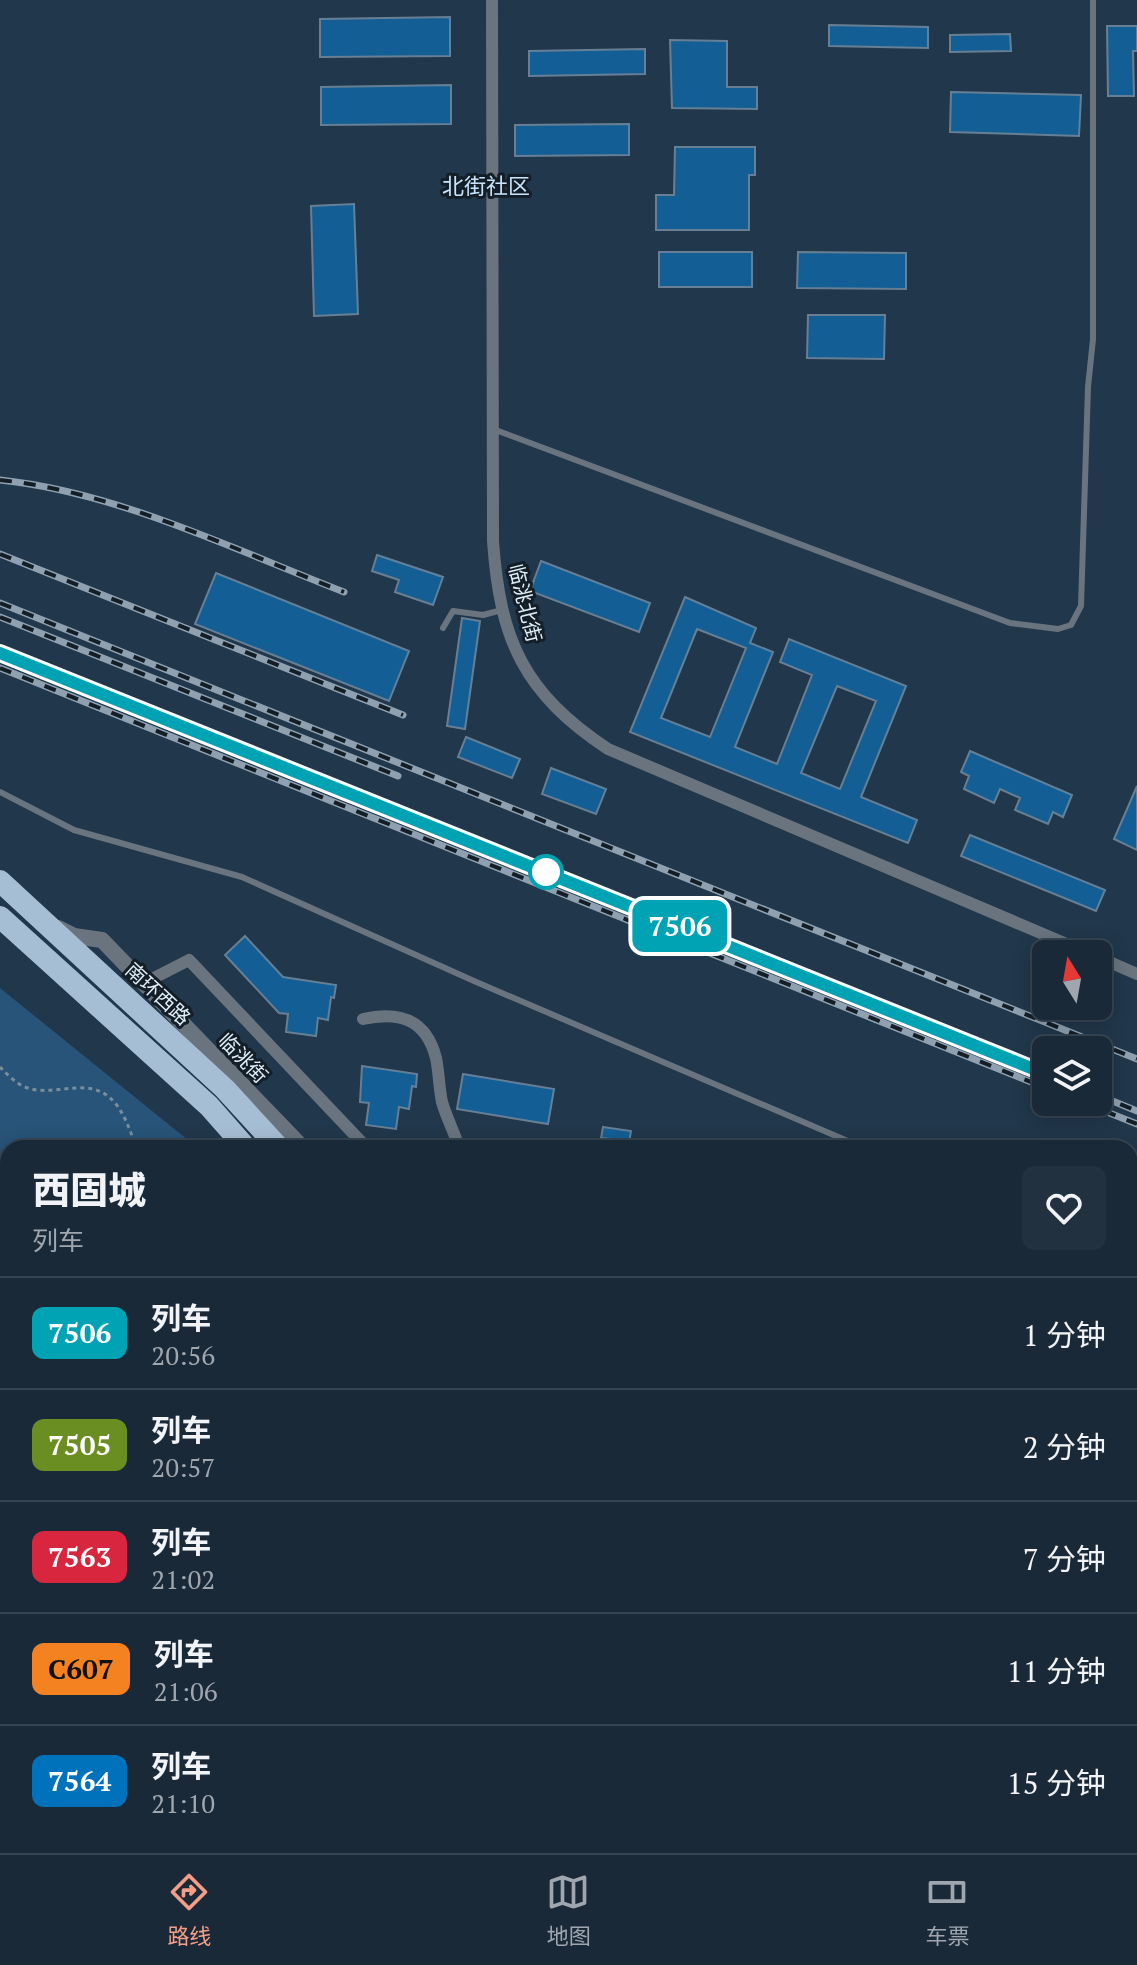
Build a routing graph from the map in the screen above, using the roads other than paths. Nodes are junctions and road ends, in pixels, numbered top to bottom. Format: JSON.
{"nodes":[{"id":1,"x":492,"y":0,"type":"edge"},
{"id":2,"x":1093,"y":0,"type":"edge"},
{"id":3,"x":493,"y":429,"type":"junction"},
{"id":4,"x":502,"y":610,"type":"junction"},
{"id":5,"x":443,"y":628,"type":"dead end"},
{"id":6,"x":0,"y":792,"type":"edge"},
{"id":7,"x":0,"y":881,"type":"edge"},
{"id":8,"x":0,"y":891,"type":"edge"},
{"id":9,"x":0,"y":917,"type":"edge"},
{"id":10,"x":1057,"y":940,"type":"edge"},
{"id":11,"x":1112,"y":963,"type":"edge"},
{"id":12,"x":1137,"y":974,"type":"edge"},
{"id":13,"x":144,"y":983,"type":"junction"},
{"id":14,"x":363,"y":1019,"type":"dead end"},
{"id":15,"x":239,"y":1140,"type":"edge"},
{"id":16,"x":272,"y":1140,"type":"edge"},
{"id":17,"x":295,"y":1140,"type":"edge"},
{"id":18,"x":359,"y":1140,"type":"edge"},
{"id":19,"x":456,"y":1140,"type":"edge"},
{"id":20,"x":845,"y":1140,"type":"edge"}],
"edges":[{"from":1,"to":3,"type":"street","name":"临洮北街"},
{"from":2,"to":3,"type":"lane"},
{"from":3,"to":4,"type":"street","name":"临洮北街"},
{"from":4,"to":5,"type":"lane"},
{"from":4,"to":10,"type":"street","name":"临洮北街"},
{"from":6,"to":20,"type":"lane"},
{"from":7,"to":16,"type":"highway","name":"南环西路","bridge":true},
{"from":8,"to":13,"type":"street","name":"临洮街"},
{"from":9,"to":15,"type":"highway"},
{"from":11,"to":12,"type":"street"},
{"from":13,"to":17,"type":"street","name":"临洮街"},
{"from":13,"to":18,"type":"street"},
{"from":14,"to":19,"type":"street"}]}
